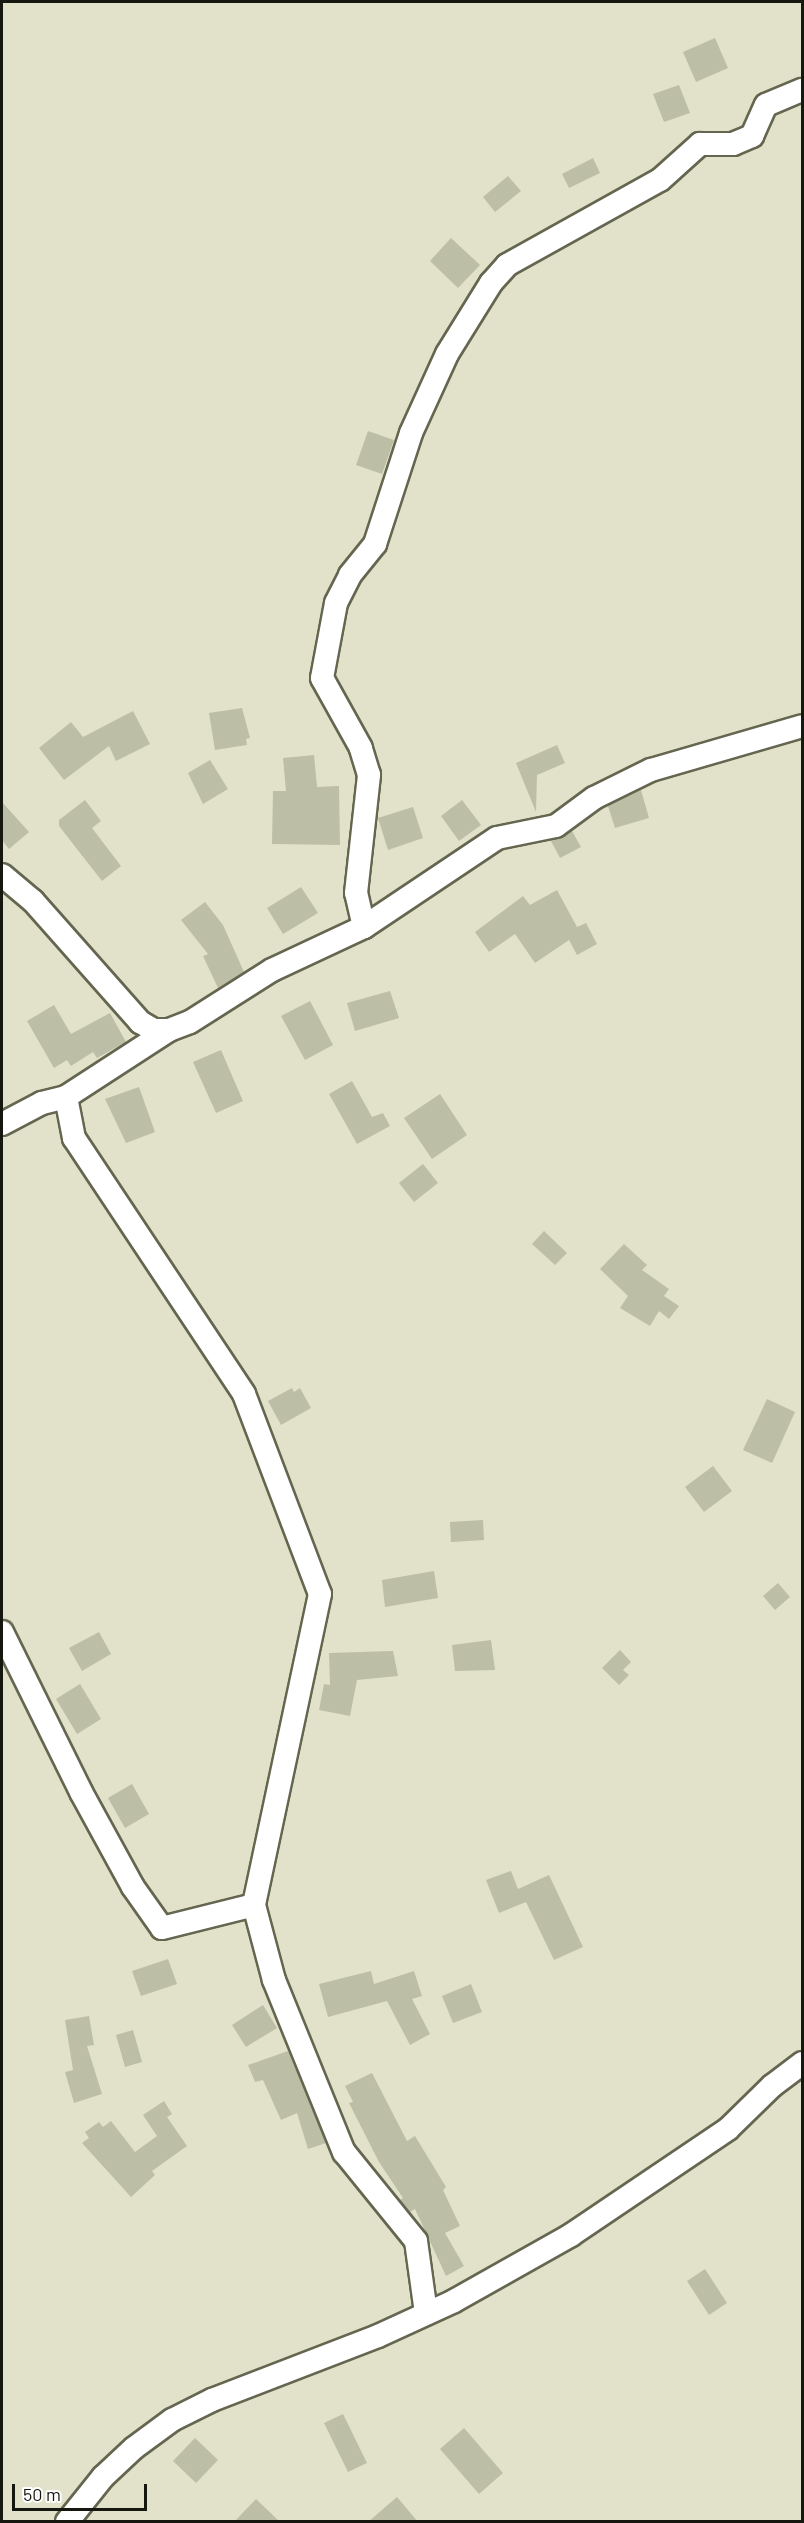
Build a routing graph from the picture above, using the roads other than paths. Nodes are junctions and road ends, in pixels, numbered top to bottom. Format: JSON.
{"nodes":[{"id":1,"x":802,"y":90,"type":"edge"},
{"id":2,"x":802,"y":726,"type":"edge"},
{"id":3,"x":2,"y":875,"type":"edge"},
{"id":4,"x":364,"y":927,"type":"junction"},
{"id":5,"x":169,"y":1030,"type":"junction"},
{"id":6,"x":66,"y":1097,"type":"junction"},
{"id":7,"x":2,"y":1124,"type":"edge"},
{"id":8,"x":2,"y":1632,"type":"edge"},
{"id":9,"x":254,"y":1905,"type":"junction"},
{"id":10,"x":802,"y":2063,"type":"edge"},
{"id":11,"x":426,"y":2313,"type":"junction"},
{"id":12,"x":67,"y":2522,"type":"edge"}],
"edges":[{"from":1,"to":4,"type":"street"},
{"from":2,"to":4,"type":"street"},
{"from":3,"to":5,"type":"street"},
{"from":4,"to":5,"type":"street"},
{"from":5,"to":6,"type":"street"},
{"from":6,"to":7,"type":"street"},
{"from":6,"to":9,"type":"street"},
{"from":8,"to":9,"type":"street"},
{"from":9,"to":11,"type":"street"},
{"from":10,"to":11,"type":"street"},
{"from":11,"to":12,"type":"street"}]}
